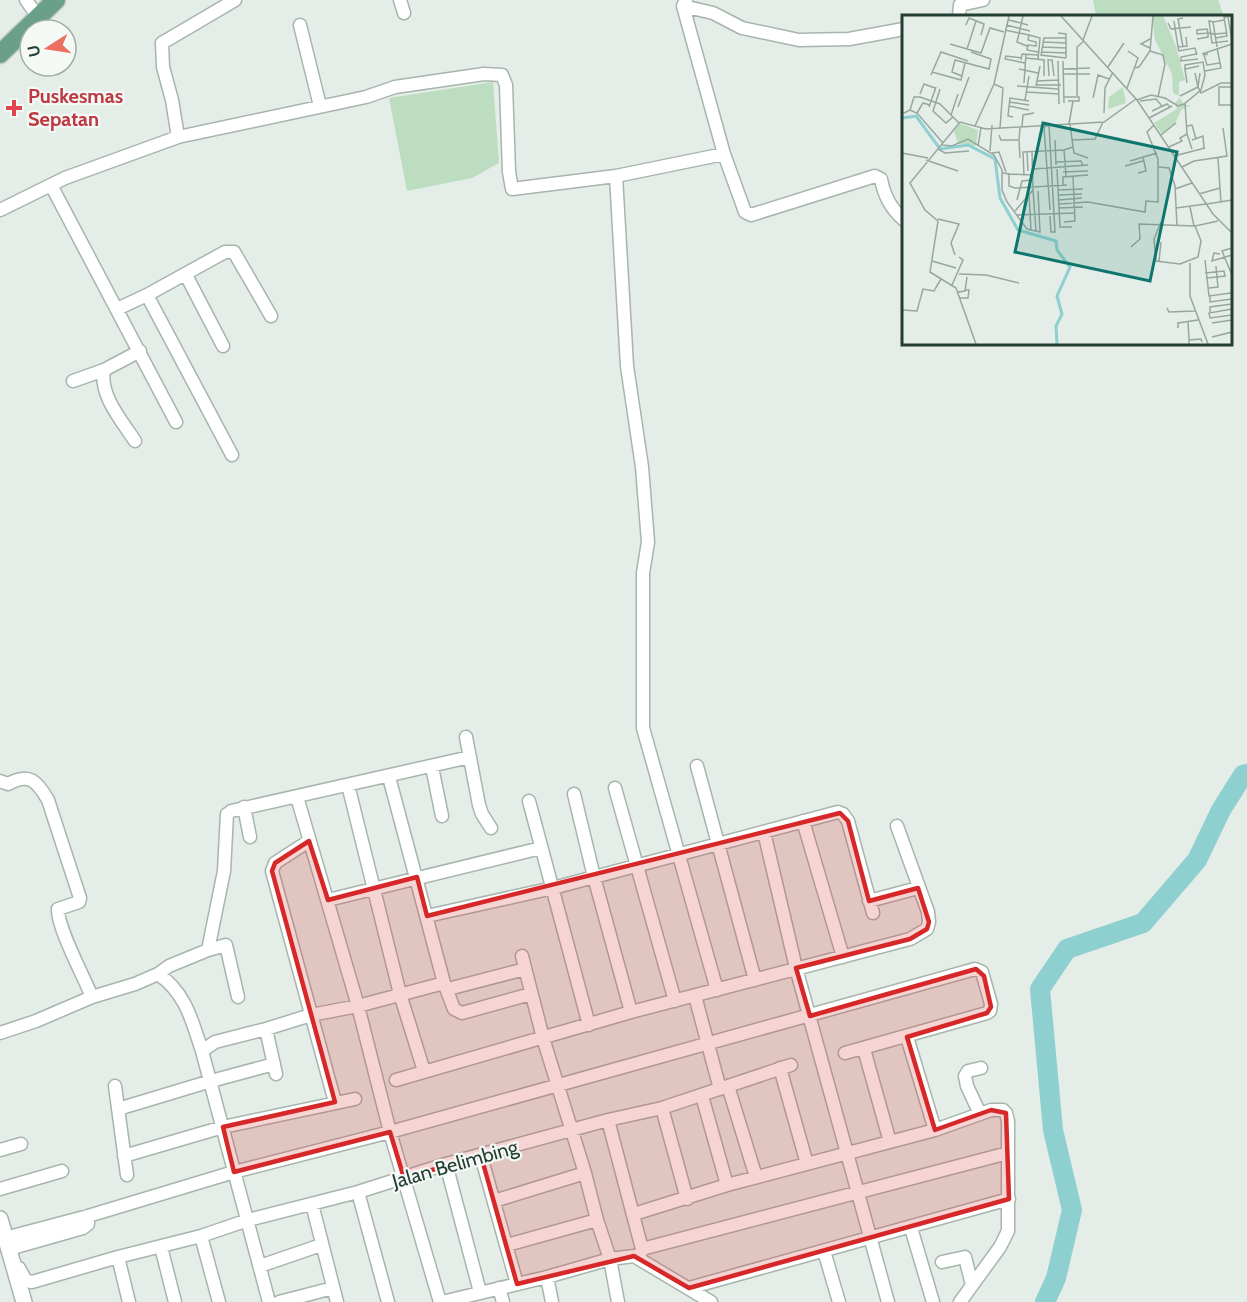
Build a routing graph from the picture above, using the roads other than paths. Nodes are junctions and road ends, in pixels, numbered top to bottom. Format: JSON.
{"nodes":[{"id":1,"x":27,"y":0,"type":"edge"},
{"id":2,"x":56,"y":0,"type":"edge"},
{"id":3,"x":235,"y":0,"type":"edge"},
{"id":4,"x":400,"y":0,"type":"edge"},
{"id":5,"x":983,"y":0,"type":"edge"},
{"id":6,"x":685,"y":3,"type":"edge"},
{"id":7,"x":404,"y":14,"type":"dead end"},
{"id":8,"x":959,"y":15,"type":"edge"},
{"id":9,"x":38,"y":17,"type":"junction"},
{"id":10,"x":300,"y":25,"type":"dead end"},
{"id":11,"x":902,"y":29,"type":"edge"},
{"id":12,"x":0,"y":54,"type":"edge"},
{"id":13,"x":320,"y":106,"type":"junction"},
{"id":14,"x":178,"y":136,"type":"junction"},
{"id":15,"x":724,"y":154,"type":"junction"},
{"id":16,"x":616,"y":176,"type":"junction"},
{"id":17,"x":51,"y":186,"type":"junction"},
{"id":18,"x":0,"y":210,"type":"edge"},
{"id":19,"x":902,"y":219,"type":"edge"},
{"id":20,"x":186,"y":275,"type":"junction"},
{"id":21,"x":147,"y":295,"type":"junction"},
{"id":22,"x":117,"y":309,"type":"junction"},
{"id":23,"x":271,"y":316,"type":"dead end"},
{"id":24,"x":223,"y":346,"type":"dead end"},
{"id":25,"x":140,"y":351,"type":"junction"},
{"id":26,"x":104,"y":370,"type":"junction"},
{"id":27,"x":73,"y":381,"type":"dead end"},
{"id":28,"x":176,"y":422,"type":"dead end"},
{"id":29,"x":135,"y":441,"type":"dead end"},
{"id":30,"x":232,"y":455,"type":"dead end"},
{"id":31,"x":466,"y":737,"type":"dead end"},
{"id":32,"x":470,"y":758,"type":"junction"},
{"id":33,"x":432,"y":766,"type":"junction"},
{"id":34,"x":698,"y":766,"type":"dead end"},
{"id":35,"x":389,"y":777,"type":"junction"},
{"id":36,"x":0,"y":781,"type":"edge"},
{"id":37,"x":348,"y":785,"type":"junction"},
{"id":38,"x":615,"y":788,"type":"dead end"},
{"id":39,"x":574,"y":794,"type":"dead end"},
{"id":40,"x":297,"y":797,"type":"junction"},
{"id":41,"x":529,"y":801,"type":"dead end"},
{"id":42,"x":234,"y":811,"type":"junction"},
{"id":43,"x":442,"y":816,"type":"dead end"},
{"id":44,"x":803,"y":821,"type":"junction"},
{"id":45,"x":897,"y":826,"type":"dead end"},
{"id":46,"x":491,"y":828,"type":"dead end"},
{"id":47,"x":764,"y":832,"type":"junction"},
{"id":48,"x":250,"y":837,"type":"dead end"},
{"id":49,"x":309,"y":841,"type":"junction"},
{"id":50,"x":719,"y":843,"type":"junction"},
{"id":51,"x":541,"y":848,"type":"junction"},
{"id":52,"x":678,"y":855,"type":"junction"},
{"id":53,"x":637,"y":866,"type":"junction"},
{"id":54,"x":417,"y":877,"type":"junction"},
{"id":55,"x":594,"y":877,"type":"junction"},
{"id":56,"x":553,"y":888,"type":"junction"},
{"id":57,"x":918,"y":888,"type":"junction"},
{"id":58,"x":374,"y":890,"type":"junction"},
{"id":59,"x":328,"y":900,"type":"junction"},
{"id":60,"x":427,"y":916,"type":"junction"},
{"id":61,"x":208,"y":950,"type":"junction"},
{"id":62,"x":522,"y":956,"type":"dead end"},
{"id":63,"x":843,"y":957,"type":"junction"},
{"id":64,"x":796,"y":968,"type":"junction"},
{"id":65,"x":525,"y":969,"type":"junction"},
{"id":66,"x":158,"y":974,"type":"junction"},
{"id":67,"x":755,"y":980,"type":"junction"},
{"id":68,"x":446,"y":986,"type":"junction"},
{"id":69,"x":717,"y":990,"type":"junction"},
{"id":70,"x":400,"y":994,"type":"junction"},
{"id":71,"x":531,"y":994,"type":"junction"},
{"id":72,"x":695,"y":996,"type":"junction"},
{"id":73,"x":92,"y":997,"type":"junction"},
{"id":74,"x":238,"y":997,"type":"dead end"},
{"id":75,"x":675,"y":1001,"type":"junction"},
{"id":76,"x":358,"y":1006,"type":"junction"},
{"id":77,"x":631,"y":1012,"type":"junction"},
{"id":78,"x":311,"y":1015,"type":"junction"},
{"id":79,"x":810,"y":1016,"type":"junction"},
{"id":80,"x":589,"y":1025,"type":"junction"},
{"id":81,"x":266,"y":1029,"type":"junction"},
{"id":82,"x":0,"y":1033,"type":"edge"},
{"id":83,"x":907,"y":1037,"type":"junction"},
{"id":84,"x":543,"y":1038,"type":"junction"},
{"id":85,"x":709,"y":1045,"type":"junction"},
{"id":86,"x":864,"y":1049,"type":"junction"},
{"id":87,"x":202,"y":1051,"type":"junction"},
{"id":88,"x":845,"y":1053,"type":"dead end"},
{"id":89,"x":981,"y":1068,"type":"dead end"},
{"id":90,"x":424,"y":1071,"type":"junction"},
{"id":91,"x":396,"y":1080,"type":"dead end"},
{"id":92,"x":211,"y":1081,"type":"junction"},
{"id":93,"x":115,"y":1086,"type":"dead end"},
{"id":94,"x":557,"y":1086,"type":"junction"},
{"id":95,"x":724,"y":1088,"type":"junction"},
{"id":96,"x":702,"y":1096,"type":"junction"},
{"id":97,"x":355,"y":1099,"type":"dead end"},
{"id":98,"x":335,"y":1102,"type":"junction"},
{"id":99,"x":662,"y":1108,"type":"junction"},
{"id":100,"x":118,"y":1109,"type":"junction"},
{"id":101,"x":980,"y":1114,"type":"junction"},
{"id":102,"x":608,"y":1120,"type":"junction"},
{"id":103,"x":223,"y":1127,"type":"junction"},
{"id":104,"x":935,"y":1130,"type":"junction"},
{"id":105,"x":571,"y":1131,"type":"junction"},
{"id":106,"x":390,"y":1132,"type":"junction"},
{"id":107,"x":890,"y":1142,"type":"junction"},
{"id":108,"x":21,"y":1144,"type":"dead end"},
{"id":109,"x":0,"y":1150,"type":"edge"},
{"id":110,"x":1008,"y":1153,"type":"junction"},
{"id":111,"x":847,"y":1154,"type":"junction"},
{"id":112,"x":124,"y":1155,"type":"junction"},
{"id":113,"x":481,"y":1156,"type":"junction"},
{"id":114,"x":446,"y":1164,"type":"junction"},
{"id":115,"x":807,"y":1164,"type":"junction"},
{"id":116,"x":62,"y":1172,"type":"dead end"},
{"id":117,"x":234,"y":1172,"type":"junction"},
{"id":118,"x":585,"y":1173,"type":"junction"},
{"id":119,"x":127,"y":1175,"type":"dead end"},
{"id":120,"x":756,"y":1177,"type":"junction"},
{"id":121,"x":404,"y":1178,"type":"junction"},
{"id":122,"x":727,"y":1185,"type":"junction"},
{"id":123,"x":0,"y":1189,"type":"edge"},
{"id":124,"x":358,"y":1192,"type":"junction"},
{"id":125,"x":859,"y":1193,"type":"junction"},
{"id":126,"x":687,"y":1199,"type":"junction"},
{"id":127,"x":1009,"y":1199,"type":"junction"},
{"id":128,"x":494,"y":1201,"type":"junction"},
{"id":129,"x":312,"y":1204,"type":"junction"},
{"id":130,"x":634,"y":1214,"type":"junction"},
{"id":131,"x":0,"y":1219,"type":"edge"},
{"id":132,"x":248,"y":1220,"type":"junction"},
{"id":133,"x":597,"y":1220,"type":"junction"},
{"id":134,"x":911,"y":1228,"type":"junction"},
{"id":135,"x":201,"y":1236,"type":"junction"},
{"id":136,"x":871,"y":1238,"type":"junction"},
{"id":137,"x":11,"y":1240,"type":"junction"},
{"id":138,"x":321,"y":1245,"type":"junction"},
{"id":139,"x":507,"y":1245,"type":"junction"},
{"id":140,"x":161,"y":1247,"type":"junction"},
{"id":141,"x":824,"y":1251,"type":"junction"},
{"id":142,"x":641,"y":1253,"type":"junction"},
{"id":143,"x":118,"y":1257,"type":"junction"},
{"id":144,"x":610,"y":1259,"type":"junction"},
{"id":145,"x":942,"y":1262,"type":"dead end"},
{"id":146,"x":260,"y":1266,"type":"junction"},
{"id":147,"x":547,"y":1277,"type":"junction"},
{"id":148,"x":517,"y":1284,"type":"junction"},
{"id":149,"x":972,"y":1285,"type":"junction"},
{"id":150,"x":333,"y":1288,"type":"junction"},
{"id":151,"x":499,"y":1288,"type":"junction"},
{"id":152,"x":689,"y":1288,"type":"junction"},
{"id":153,"x":480,"y":1292,"type":"junction"},
{"id":154,"x":460,"y":1300,"type":"edge"},
{"id":155,"x":24,"y":1302,"type":"edge"},
{"id":156,"x":129,"y":1302,"type":"edge"},
{"id":157,"x":175,"y":1302,"type":"edge"},
{"id":158,"x":219,"y":1302,"type":"edge"},
{"id":159,"x":269,"y":1302,"type":"edge"},
{"id":160,"x":279,"y":1302,"type":"edge"},
{"id":161,"x":337,"y":1302,"type":"edge"},
{"id":162,"x":388,"y":1302,"type":"edge"},
{"id":163,"x":441,"y":1302,"type":"edge"},
{"id":164,"x":503,"y":1302,"type":"edge"},
{"id":165,"x":552,"y":1302,"type":"edge"},
{"id":166,"x":617,"y":1302,"type":"edge"},
{"id":167,"x":711,"y":1302,"type":"edge"},
{"id":168,"x":839,"y":1302,"type":"edge"},
{"id":169,"x":888,"y":1302,"type":"edge"},
{"id":170,"x":933,"y":1302,"type":"edge"},
{"id":171,"x":960,"y":1302,"type":"edge"}],
"edges":[{"from":1,"to":9,"type":"street"},
{"from":2,"to":9,"type":"main road"},
{"from":3,"to":14,"type":"street"},
{"from":4,"to":7,"type":"street"},
{"from":5,"to":8,"type":"street"},
{"from":6,"to":11,"type":"street"},
{"from":6,"to":15,"type":"street"},
{"from":9,"to":12,"type":"main road"},
{"from":10,"to":13,"type":"street"},
{"from":13,"to":14,"type":"street"},
{"from":13,"to":16,"type":"street"},
{"from":14,"to":17,"type":"street"},
{"from":15,"to":16,"type":"street"},
{"from":15,"to":19,"type":"street"},
{"from":16,"to":52,"type":"street"},
{"from":17,"to":18,"type":"street"},
{"from":17,"to":22,"type":"street"},
{"from":20,"to":21,"type":"street"},
{"from":20,"to":23,"type":"street"},
{"from":20,"to":24,"type":"street"},
{"from":21,"to":22,"type":"street"},
{"from":21,"to":30,"type":"street"},
{"from":22,"to":25,"type":"street"},
{"from":25,"to":26,"type":"street"},
{"from":25,"to":28,"type":"street"},
{"from":26,"to":27,"type":"street"},
{"from":26,"to":29,"type":"street"},
{"from":31,"to":32,"type":"street"},
{"from":32,"to":33,"type":"street"},
{"from":32,"to":46,"type":"street"},
{"from":33,"to":35,"type":"street"},
{"from":33,"to":43,"type":"street"},
{"from":34,"to":50,"type":"street"},
{"from":35,"to":37,"type":"street"},
{"from":35,"to":54,"type":"street"},
{"from":36,"to":73,"type":"street"},
{"from":37,"to":40,"type":"street"},
{"from":37,"to":58,"type":"street"},
{"from":38,"to":53,"type":"street"},
{"from":39,"to":55,"type":"street"},
{"from":40,"to":42,"type":"street"},
{"from":40,"to":49,"type":"street"},
{"from":41,"to":51,"type":"street"},
{"from":42,"to":48,"type":"street"},
{"from":42,"to":61,"type":"street"},
{"from":44,"to":47,"type":"street"},
{"from":44,"to":57,"type":"street"},
{"from":44,"to":63,"type":"street"},
{"from":45,"to":57,"type":"street"},
{"from":47,"to":50,"type":"street"},
{"from":47,"to":64,"type":"street"},
{"from":49,"to":59,"type":"street"},
{"from":49,"to":78,"type":"street"},
{"from":50,"to":52,"type":"street"},
{"from":50,"to":67,"type":"street"},
{"from":51,"to":54,"type":"street"},
{"from":51,"to":56,"type":"street"},
{"from":52,"to":53,"type":"street"},
{"from":52,"to":69,"type":"street"},
{"from":53,"to":55,"type":"street"},
{"from":53,"to":75,"type":"street"},
{"from":54,"to":58,"type":"street"},
{"from":54,"to":60,"type":"street"},
{"from":55,"to":56,"type":"street"},
{"from":55,"to":77,"type":"street"},
{"from":56,"to":60,"type":"street"},
{"from":56,"to":80,"type":"street"},
{"from":57,"to":63,"type":"street"},
{"from":58,"to":59,"type":"street"},
{"from":58,"to":70,"type":"street"},
{"from":59,"to":76,"type":"street"},
{"from":60,"to":68,"type":"street"},
{"from":61,"to":66,"type":"street"},
{"from":61,"to":74,"type":"street"},
{"from":62,"to":65,"type":"street"},
{"from":63,"to":64,"type":"street"},
{"from":64,"to":67,"type":"street"},
{"from":64,"to":79,"type":"street"},
{"from":65,"to":68,"type":"street"},
{"from":65,"to":71,"type":"street"},
{"from":66,"to":73,"type":"street"},
{"from":66,"to":87,"type":"street"},
{"from":67,"to":69,"type":"street"},
{"from":68,"to":70,"type":"street"},
{"from":68,"to":71,"type":"street"},
{"from":69,"to":72,"type":"street"},
{"from":70,"to":76,"type":"street"},
{"from":70,"to":90,"type":"street"},
{"from":71,"to":84,"type":"street"},
{"from":72,"to":75,"type":"street"},
{"from":72,"to":85,"type":"street"},
{"from":73,"to":82,"type":"street"},
{"from":75,"to":77,"type":"street"},
{"from":76,"to":78,"type":"street"},
{"from":76,"to":106,"type":"street"},
{"from":77,"to":80,"type":"street"},
{"from":78,"to":81,"type":"street"},
{"from":78,"to":98,"type":"street"},
{"from":79,"to":83,"type":"street"},
{"from":79,"to":85,"type":"street"},
{"from":79,"to":111,"type":"street"},
{"from":80,"to":84,"type":"street"},
{"from":81,"to":87,"type":"street"},
{"from":81,"to":92,"type":"street"},
{"from":83,"to":86,"type":"street"},
{"from":83,"to":104,"type":"street"},
{"from":84,"to":90,"type":"street"},
{"from":84,"to":94,"type":"street"},
{"from":85,"to":94,"type":"street"},
{"from":85,"to":95,"type":"street"},
{"from":86,"to":88,"type":"street"},
{"from":86,"to":107,"type":"street"},
{"from":87,"to":92,"type":"street"},
{"from":89,"to":101,"type":"street"},
{"from":90,"to":91,"type":"street"},
{"from":92,"to":100,"type":"street"},
{"from":92,"to":103,"type":"street"},
{"from":93,"to":100,"type":"street"},
{"from":94,"to":105,"type":"street"},
{"from":94,"to":106,"type":"street"},
{"from":95,"to":96,"type":"street","name":"Jalan Belimbing"},
{"from":95,"to":115,"type":"street","name":"Jalan Belimbing"},
{"from":95,"to":120,"type":"street"},
{"from":96,"to":99,"type":"street","name":"Jalan Belimbing"},
{"from":96,"to":122,"type":"street"},
{"from":97,"to":98,"type":"street"},
{"from":98,"to":103,"type":"street"},
{"from":99,"to":102,"type":"street","name":"Jalan Belimbing"},
{"from":99,"to":126,"type":"street"},
{"from":100,"to":112,"type":"street"},
{"from":101,"to":104,"type":"street"},
{"from":101,"to":110,"type":"street"},
{"from":102,"to":105,"type":"street","name":"Jalan Belimbing"},
{"from":102,"to":130,"type":"street"},
{"from":103,"to":112,"type":"street"},
{"from":103,"to":117,"type":"street"},
{"from":104,"to":107,"type":"street"},
{"from":105,"to":113,"type":"street","name":"Jalan Belimbing"},
{"from":105,"to":118,"type":"street"},
{"from":106,"to":117,"type":"street"},
{"from":106,"to":121,"type":"street"},
{"from":107,"to":111,"type":"street"},
{"from":108,"to":109,"type":"street"},
{"from":110,"to":125,"type":"street"},
{"from":110,"to":127,"type":"street"},
{"from":111,"to":115,"type":"street"},
{"from":111,"to":125,"type":"street"},
{"from":112,"to":119,"type":"street"},
{"from":113,"to":114,"type":"street","name":"Jalan Belimbing"},
{"from":113,"to":128,"type":"street"},
{"from":114,"to":121,"type":"street","name":"Jalan Belimbing"},
{"from":114,"to":153,"type":"street"},
{"from":115,"to":120,"type":"street"},
{"from":116,"to":123,"type":"street"},
{"from":117,"to":132,"type":"street"},
{"from":117,"to":137,"type":"street"},
{"from":118,"to":128,"type":"street"},
{"from":118,"to":133,"type":"street"},
{"from":120,"to":122,"type":"street"},
{"from":121,"to":124,"type":"street","name":"Jalan Belimbing"},
{"from":121,"to":163,"type":"street"},
{"from":122,"to":126,"type":"street"},
{"from":124,"to":129,"type":"street","name":"Jalan Belimbing"},
{"from":124,"to":162,"type":"street"},
{"from":125,"to":136,"type":"street"},
{"from":125,"to":142,"type":"street"},
{"from":126,"to":130,"type":"street"},
{"from":127,"to":134,"type":"street"},
{"from":127,"to":149,"type":"street"},
{"from":128,"to":139,"type":"street"},
{"from":129,"to":132,"type":"street","name":"Jalan Belimbing"},
{"from":129,"to":138,"type":"street"},
{"from":130,"to":142,"type":"street"},
{"from":131,"to":137,"type":"street"},
{"from":132,"to":135,"type":"street","name":"Jalan Belimbing"},
{"from":132,"to":146,"type":"street"},
{"from":133,"to":139,"type":"street"},
{"from":133,"to":144,"type":"street"},
{"from":134,"to":136,"type":"street"},
{"from":134,"to":170,"type":"street"},
{"from":135,"to":140,"type":"street","name":"Jalan Belimbing"},
{"from":135,"to":158,"type":"street"},
{"from":136,"to":141,"type":"street"},
{"from":136,"to":169,"type":"street"},
{"from":137,"to":143,"type":"street","name":"Jalan Belimbing"},
{"from":137,"to":155,"type":"street"},
{"from":138,"to":146,"type":"street"},
{"from":138,"to":150,"type":"street"},
{"from":139,"to":148,"type":"street"},
{"from":140,"to":143,"type":"street","name":"Jalan Belimbing"},
{"from":140,"to":157,"type":"street"},
{"from":141,"to":152,"type":"street"},
{"from":141,"to":168,"type":"street"},
{"from":142,"to":144,"type":"street"},
{"from":142,"to":152,"type":"street"},
{"from":143,"to":156,"type":"street"},
{"from":144,"to":147,"type":"street"},
{"from":144,"to":166,"type":"street"},
{"from":145,"to":149,"type":"street"},
{"from":146,"to":159,"type":"street"},
{"from":147,"to":148,"type":"street"},
{"from":147,"to":165,"type":"street"},
{"from":148,"to":151,"type":"street"},
{"from":149,"to":171,"type":"street"},
{"from":150,"to":160,"type":"street"},
{"from":150,"to":161,"type":"street"},
{"from":151,"to":153,"type":"street"},
{"from":151,"to":164,"type":"street"},
{"from":152,"to":167,"type":"street"},
{"from":153,"to":154,"type":"street"},
{"from":154,"to":163,"type":"street"}]}
